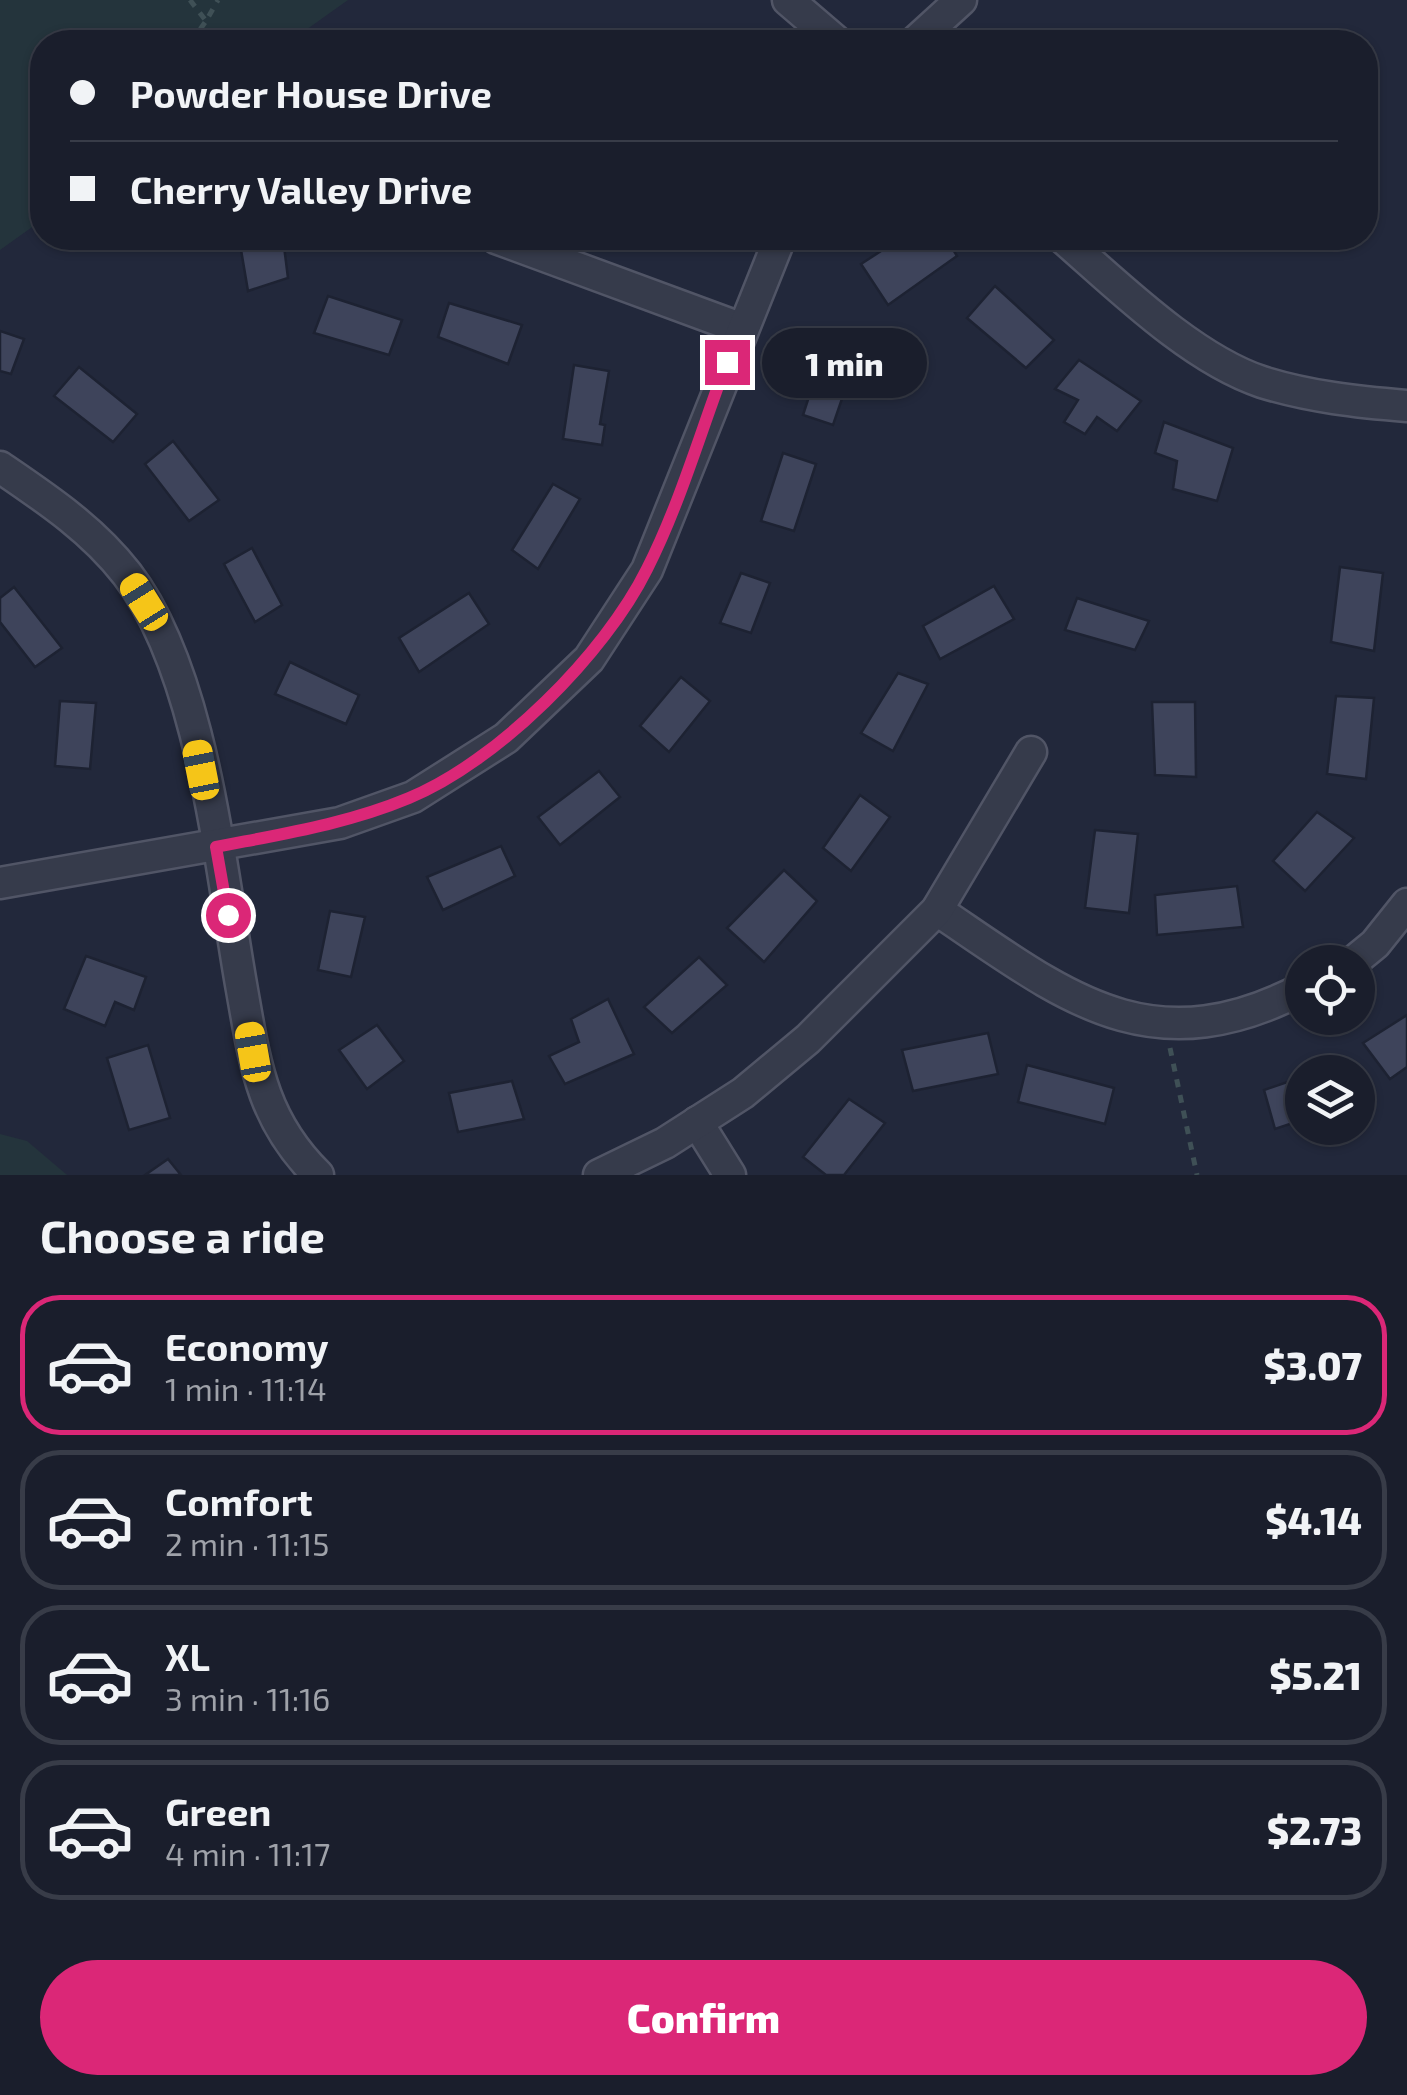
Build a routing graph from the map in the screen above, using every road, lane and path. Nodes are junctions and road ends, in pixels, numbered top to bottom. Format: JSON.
{"nodes":[{"id":1,"x":190,"y":0,"type":"edge"},
{"id":2,"x":218,"y":0,"type":"edge"},
{"id":3,"x":788,"y":0,"type":"edge"},
{"id":4,"x":961,"y":0,"type":"edge"},
{"id":5,"x":206,"y":21,"type":"junction"},
{"id":6,"x":199,"y":30,"type":"edge"},
{"id":7,"x":823,"y":30,"type":"edge"},
{"id":8,"x":928,"y":30,"type":"edge"},
{"id":9,"x":529,"y":250,"type":"edge"},
{"id":10,"x":775,"y":250,"type":"edge"},
{"id":11,"x":1078,"y":250,"type":"edge"},
{"id":12,"x":740,"y":328,"type":"junction"},
{"id":13,"x":1407,"y":406,"type":"edge"},
{"id":14,"x":0,"y":467,"type":"edge"},
{"id":15,"x":1031,"y":752,"type":"dead end"},
{"id":16,"x":216,"y":847,"type":"junction"},
{"id":17,"x":0,"y":883,"type":"edge"},
{"id":18,"x":1407,"y":904,"type":"edge"},
{"id":19,"x":936,"y":910,"type":"junction"},
{"id":20,"x":1374,"y":945,"type":"edge"},
{"id":21,"x":1285,"y":998,"type":"edge"},
{"id":22,"x":1166,"y":1020,"type":"junction"},
{"id":23,"x":697,"y":1122,"type":"junction"},
{"id":24,"x":318,"y":1175,"type":"edge"},
{"id":25,"x":599,"y":1175,"type":"edge"},
{"id":26,"x":730,"y":1175,"type":"edge"},
{"id":27,"x":1197,"y":1175,"type":"edge"}],
"edges":[{"from":1,"to":5,"type":"path"},
{"from":2,"to":5,"type":"path"},
{"from":3,"to":7,"type":"street"},
{"from":4,"to":8,"type":"street"},
{"from":5,"to":6,"type":"path"},
{"from":9,"to":12,"type":"street"},
{"from":10,"to":12,"type":"street"},
{"from":11,"to":13,"type":"street"},
{"from":12,"to":16,"type":"street"},
{"from":14,"to":16,"type":"street"},
{"from":15,"to":19,"type":"street"},
{"from":16,"to":17,"type":"street"},
{"from":16,"to":24,"type":"street"},
{"from":18,"to":20,"type":"street"},
{"from":19,"to":22,"type":"street"},
{"from":19,"to":23,"type":"street"},
{"from":21,"to":22,"type":"street"},
{"from":22,"to":27,"type":"path"},
{"from":23,"to":25,"type":"street"},
{"from":23,"to":26,"type":"street"}]}
